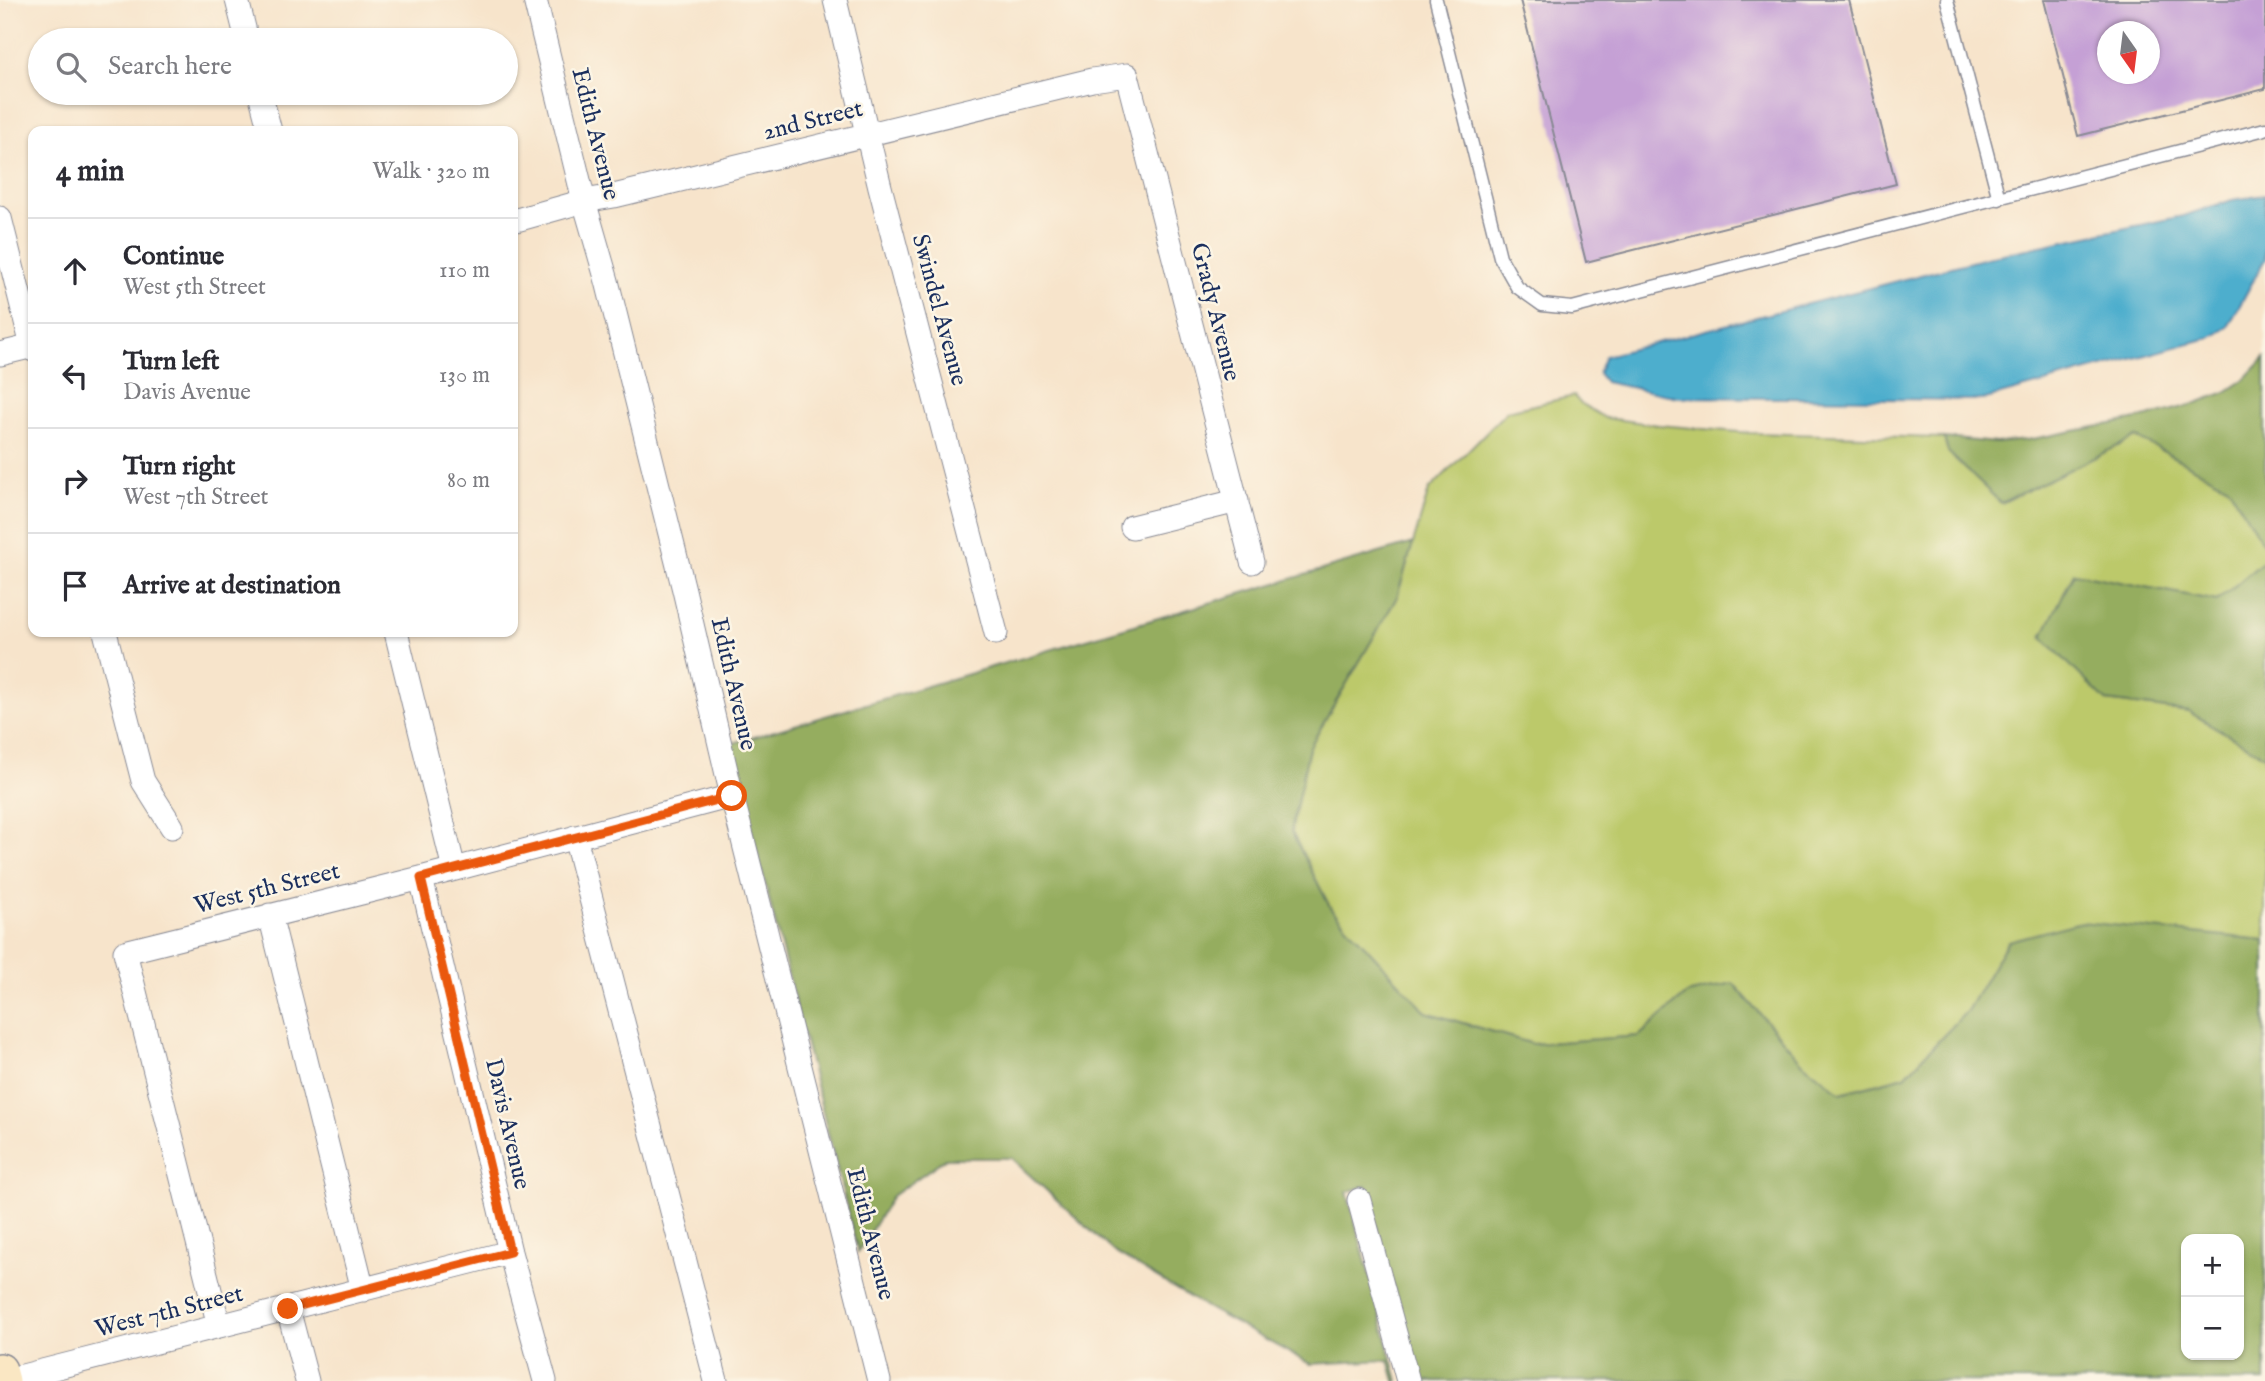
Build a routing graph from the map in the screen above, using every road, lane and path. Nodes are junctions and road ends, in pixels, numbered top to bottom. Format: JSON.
{"nodes":[{"id":1,"x":237,"y":0,"type":"edge"},
{"id":2,"x":535,"y":0,"type":"edge"},
{"id":3,"x":835,"y":0,"type":"edge"},
{"id":4,"x":1436,"y":0,"type":"edge"},
{"id":5,"x":1947,"y":0,"type":"edge"},
{"id":6,"x":244,"y":28,"type":"edge"},
{"id":7,"x":1127,"y":75,"type":"joint"},
{"id":8,"x":263,"y":105,"type":"edge"},
{"id":9,"x":269,"y":126,"type":"edge"},
{"id":10,"x":2265,"y":129,"type":"edge"},
{"id":11,"x":868,"y":134,"type":"junction"},
{"id":12,"x":1999,"y":199,"type":"junction"},
{"id":13,"x":584,"y":201,"type":"junction"},
{"id":14,"x":0,"y":218,"type":"edge"},
{"id":15,"x":518,"y":220,"type":"edge"},
{"id":16,"x":28,"y":327,"type":"edge"},
{"id":17,"x":28,"y":348,"type":"edge"},
{"id":18,"x":0,"y":354,"type":"edge"},
{"id":19,"x":1237,"y":501,"type":"junction"},
{"id":20,"x":1132,"y":527,"type":"dead end"},
{"id":21,"x":1252,"y":562,"type":"dead end"},
{"id":22,"x":996,"y":633,"type":"dead end"},
{"id":23,"x":106,"y":637,"type":"edge"},
{"id":24,"x":397,"y":637,"type":"edge"},
{"id":25,"x":732,"y":796,"type":"junction"},
{"id":26,"x":172,"y":827,"type":"dead end"},
{"id":27,"x":575,"y":837,"type":"junction"},
{"id":28,"x":454,"y":869,"type":"junction"},
{"id":29,"x":421,"y":878,"type":"junction"},
{"id":30,"x":270,"y":915,"type":"junction"},
{"id":31,"x":1359,"y":1200,"type":"dead end"},
{"id":32,"x":510,"y":1252,"type":"junction"},
{"id":33,"x":363,"y":1290,"type":"junction"},
{"id":34,"x":288,"y":1309,"type":"junction"},
{"id":35,"x":219,"y":1326,"type":"junction"},
{"id":36,"x":0,"y":1370,"type":"edge"},
{"id":37,"x":3,"y":1381,"type":"edge"},
{"id":38,"x":307,"y":1381,"type":"edge"},
{"id":39,"x":545,"y":1381,"type":"edge"},
{"id":40,"x":716,"y":1381,"type":"edge"},
{"id":41,"x":879,"y":1381,"type":"edge"},
{"id":42,"x":1408,"y":1381,"type":"edge"}],
"edges":[{"from":1,"to":6,"type":"street"},
{"from":2,"to":13,"type":"street","name":"Edith Avenue"},
{"from":3,"to":11,"type":"street","name":"Swindel Avenue"},
{"from":4,"to":12,"type":"lane"},
{"from":5,"to":12,"type":"lane"},
{"from":7,"to":11,"type":"street","name":"2nd Street"},
{"from":7,"to":19,"type":"street","name":"Grady Avenue"},
{"from":8,"to":9,"type":"street"},
{"from":10,"to":12,"type":"lane"},
{"from":11,"to":13,"type":"street","name":"2nd Street"},
{"from":11,"to":22,"type":"street","name":"Swindel Avenue"},
{"from":13,"to":15,"type":"street","name":"2nd Street"},
{"from":13,"to":25,"type":"street","name":"Edith Avenue"},
{"from":14,"to":16,"type":"street"},
{"from":17,"to":18,"type":"street"},
{"from":19,"to":20,"type":"street"},
{"from":19,"to":21,"type":"street","name":"Grady Avenue"},
{"from":23,"to":26,"type":"street"},
{"from":24,"to":28,"type":"street"},
{"from":25,"to":27,"type":"street"},
{"from":25,"to":41,"type":"street","name":"Edith Avenue"},
{"from":27,"to":28,"type":"street"},
{"from":27,"to":40,"type":"street"},
{"from":28,"to":29,"type":"street","name":"West 5th Street"},
{"from":29,"to":30,"type":"street","name":"West 5th Street"},
{"from":29,"to":32,"type":"street","name":"Davis Avenue"},
{"from":30,"to":33,"type":"street"},
{"from":30,"to":35,"type":"street","name":"West 5th Street"},
{"from":31,"to":42,"type":"street"},
{"from":32,"to":33,"type":"street","name":"West 7th Street"},
{"from":32,"to":39,"type":"street","name":"Davis Avenue"},
{"from":33,"to":34,"type":"street","name":"West 7th Street"},
{"from":34,"to":35,"type":"street","name":"West 7th Street"},
{"from":34,"to":38,"type":"street"},
{"from":35,"to":37,"type":"street","name":"West 7th Street"},
{"from":36,"to":37,"type":"street"}]}
